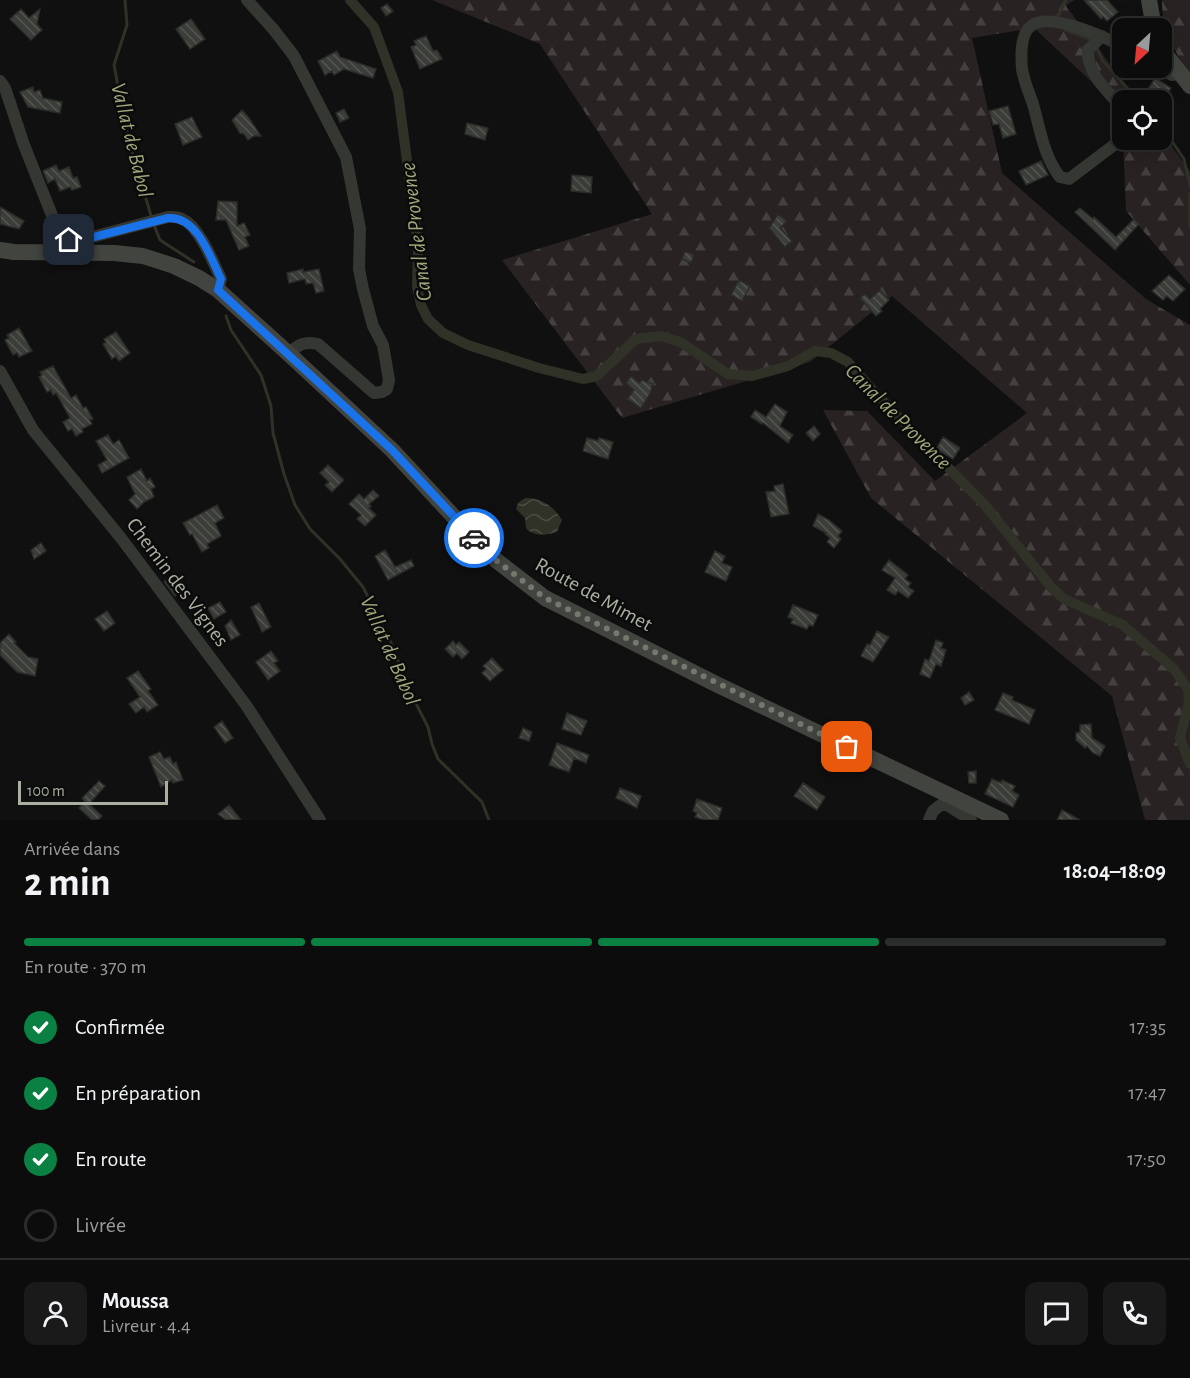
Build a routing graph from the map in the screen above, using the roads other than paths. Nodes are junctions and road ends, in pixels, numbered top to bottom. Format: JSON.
{"nodes":[{"id":1,"x":247,"y":0,"type":"edge"},
{"id":2,"x":1149,"y":0,"type":"edge"},
{"id":3,"x":1152,"y":18,"type":"edge"},
{"id":4,"x":1097,"y":40,"type":"junction"},
{"id":5,"x":1112,"y":44,"type":"edge"},
{"id":6,"x":1172,"y":61,"type":"edge"},
{"id":7,"x":1185,"y":80,"type":"edge"},
{"id":8,"x":0,"y":81,"type":"edge"},
{"id":9,"x":1112,"y":96,"type":"edge"},
{"id":10,"x":1112,"y":147,"type":"edge"},
{"id":11,"x":0,"y":249,"type":"edge"},
{"id":12,"x":218,"y":290,"type":"junction"},
{"id":13,"x":289,"y":354,"type":"junction"},
{"id":14,"x":0,"y":371,"type":"edge"},
{"id":15,"x":320,"y":820,"type":"edge"},
{"id":16,"x":929,"y":820,"type":"edge"},
{"id":17,"x":971,"y":820,"type":"edge"},
{"id":18,"x":1001,"y":820,"type":"edge"}],
"edges":[{"from":1,"to":13,"type":"street"},
{"from":2,"to":3,"type":"main road"},
{"from":4,"to":5,"type":"street"},
{"from":4,"to":9,"type":"street"},
{"from":4,"to":10,"type":"street"},
{"from":6,"to":7,"type":"main road"},
{"from":8,"to":12,"type":"street"},
{"from":11,"to":12,"type":"main road","name":"Route de Mimet"},
{"from":12,"to":13,"type":"main road","name":"Route de Mimet"},
{"from":13,"to":18,"type":"main road","name":"Route de Mimet"},
{"from":14,"to":15,"type":"street","name":"Chemin des Vignes"},
{"from":16,"to":17,"type":"street"}]}
